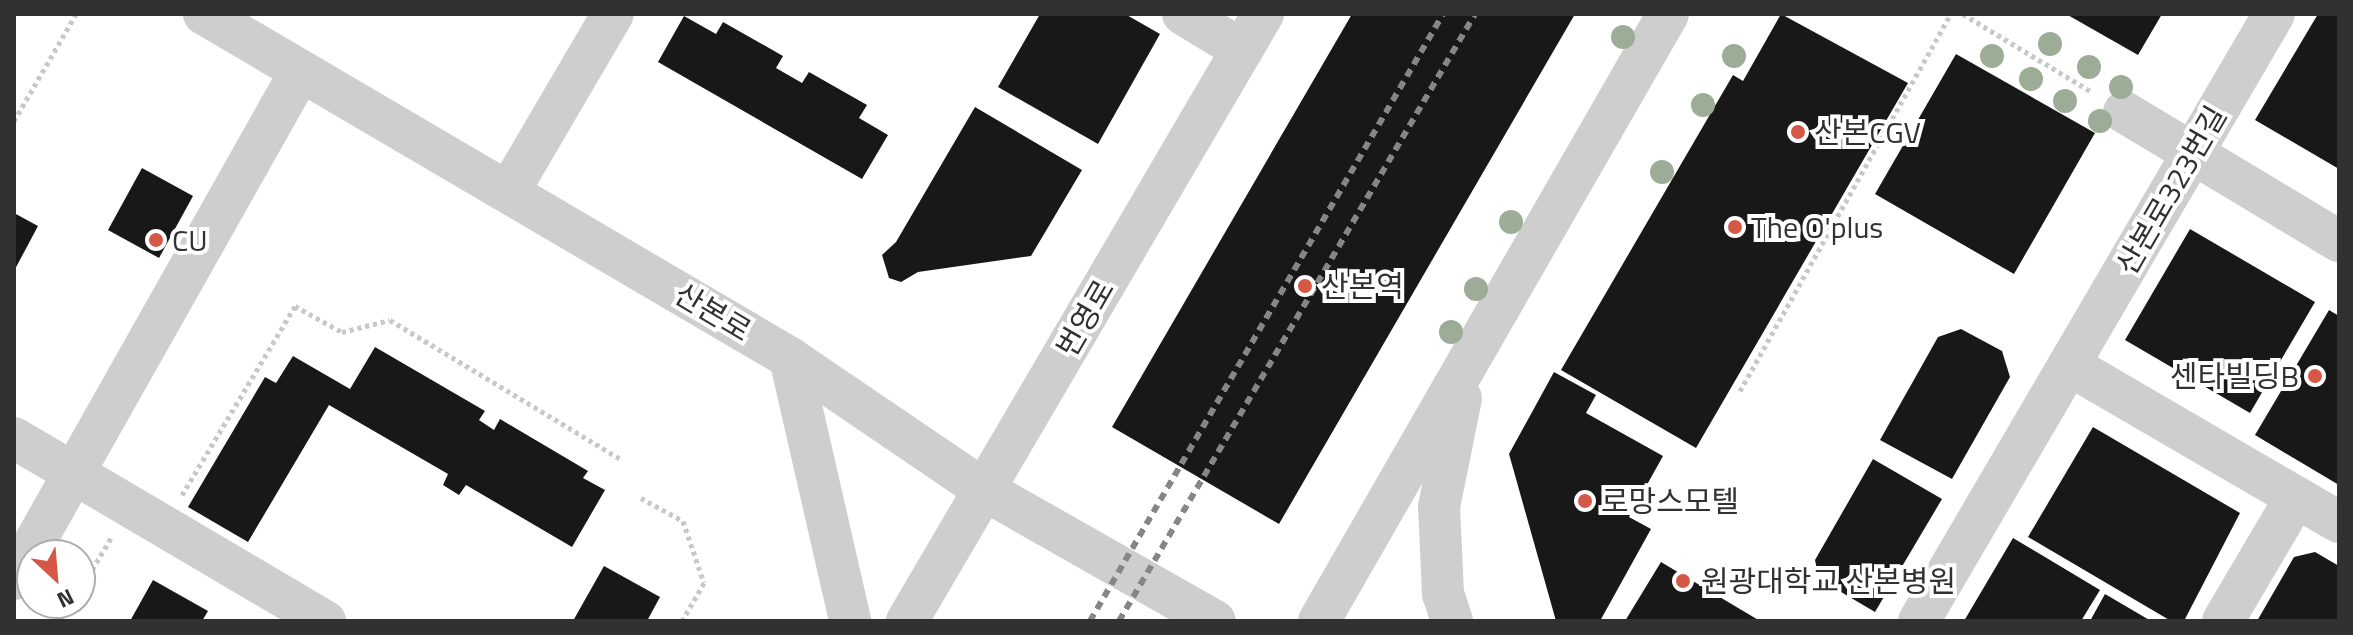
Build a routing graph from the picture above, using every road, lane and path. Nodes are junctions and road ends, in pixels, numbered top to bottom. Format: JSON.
{"nodes":[{"id":1,"x":76,"y":14,"type":"edge"},
{"id":2,"x":204,"y":14,"type":"edge"},
{"id":3,"x":613,"y":14,"type":"edge"},
{"id":4,"x":1183,"y":14,"type":"edge"},
{"id":5,"x":1263,"y":14,"type":"edge"},
{"id":6,"x":1668,"y":14,"type":"edge"},
{"id":7,"x":1951,"y":14,"type":"edge"},
{"id":8,"x":2274,"y":14,"type":"edge"},
{"id":9,"x":1968,"y":15,"type":"edge"},
{"id":10,"x":1242,"y":50,"type":"junction"},
{"id":11,"x":299,"y":74,"type":"junction"},
{"id":12,"x":2124,"y":112,"type":"joint"},
{"id":13,"x":14,"y":121,"type":"edge"},
{"id":14,"x":2192,"y":154,"type":"junction"},
{"id":15,"x":509,"y":191,"type":"junction"},
{"id":16,"x":2339,"y":241,"type":"edge"},
{"id":17,"x":790,"y":358,"type":"junction"},
{"id":18,"x":1468,"y":363,"type":"junction"},
{"id":19,"x":2069,"y":365,"type":"junction"},
{"id":20,"x":1740,"y":391,"type":"dead end"},
{"id":21,"x":14,"y":438,"type":"edge"},
{"id":22,"x":620,"y":459,"type":"dead end"},
{"id":23,"x":77,"y":475,"type":"junction"},
{"id":24,"x":986,"y":491,"type":"junction"},
{"id":25,"x":2296,"y":497,"type":"junction"},
{"id":26,"x":641,"y":498,"type":"dead end"},
{"id":27,"x":147,"y":516,"type":"junction"},
{"id":28,"x":2339,"y":522,"type":"edge"},
{"id":29,"x":96,"y":572,"type":"edge"},
{"id":30,"x":14,"y":579,"type":"edge"},
{"id":31,"x":325,"y":621,"type":"edge"},
{"id":32,"x":682,"y":621,"type":"edge"},
{"id":33,"x":850,"y":621,"type":"edge"},
{"id":34,"x":907,"y":621,"type":"edge"},
{"id":35,"x":1215,"y":621,"type":"edge"},
{"id":36,"x":1319,"y":621,"type":"edge"},
{"id":37,"x":1452,"y":621,"type":"edge"},
{"id":38,"x":1919,"y":621,"type":"edge"},
{"id":39,"x":2223,"y":621,"type":"edge"}],
"edges":[{"from":1,"to":13,"type":"path"},
{"from":2,"to":11,"type":"street","name":"산본로"},
{"from":3,"to":15,"type":"street"},
{"from":4,"to":10,"type":"street"},
{"from":5,"to":10,"type":"street","name":"번영로"},
{"from":6,"to":18,"type":"street"},
{"from":7,"to":20,"type":"path"},
{"from":8,"to":14,"type":"street","name":"산본로323번길"},
{"from":9,"to":12,"type":"path"},
{"from":10,"to":24,"type":"street","name":"번영로"},
{"from":11,"to":15,"type":"street","name":"산본로"},
{"from":11,"to":23,"type":"street"},
{"from":12,"to":14,"type":"street"},
{"from":14,"to":16,"type":"street"},
{"from":14,"to":19,"type":"street","name":"산본로323번길"},
{"from":15,"to":17,"type":"street","name":"산본로"},
{"from":17,"to":24,"type":"street","name":"산본로"},
{"from":17,"to":33,"type":"street"},
{"from":18,"to":36,"type":"street"},
{"from":18,"to":37,"type":"street"},
{"from":19,"to":25,"type":"street"},
{"from":19,"to":38,"type":"street","name":"산본로323번길"},
{"from":21,"to":23,"type":"street"},
{"from":22,"to":27,"type":"path"},
{"from":23,"to":27,"type":"street"},
{"from":23,"to":30,"type":"street"},
{"from":24,"to":34,"type":"street","name":"번영로"},
{"from":24,"to":35,"type":"street","name":"산본로"},
{"from":25,"to":28,"type":"street"},
{"from":25,"to":39,"type":"street"},
{"from":26,"to":32,"type":"path"},
{"from":27,"to":29,"type":"path"},
{"from":27,"to":31,"type":"street"}]}
